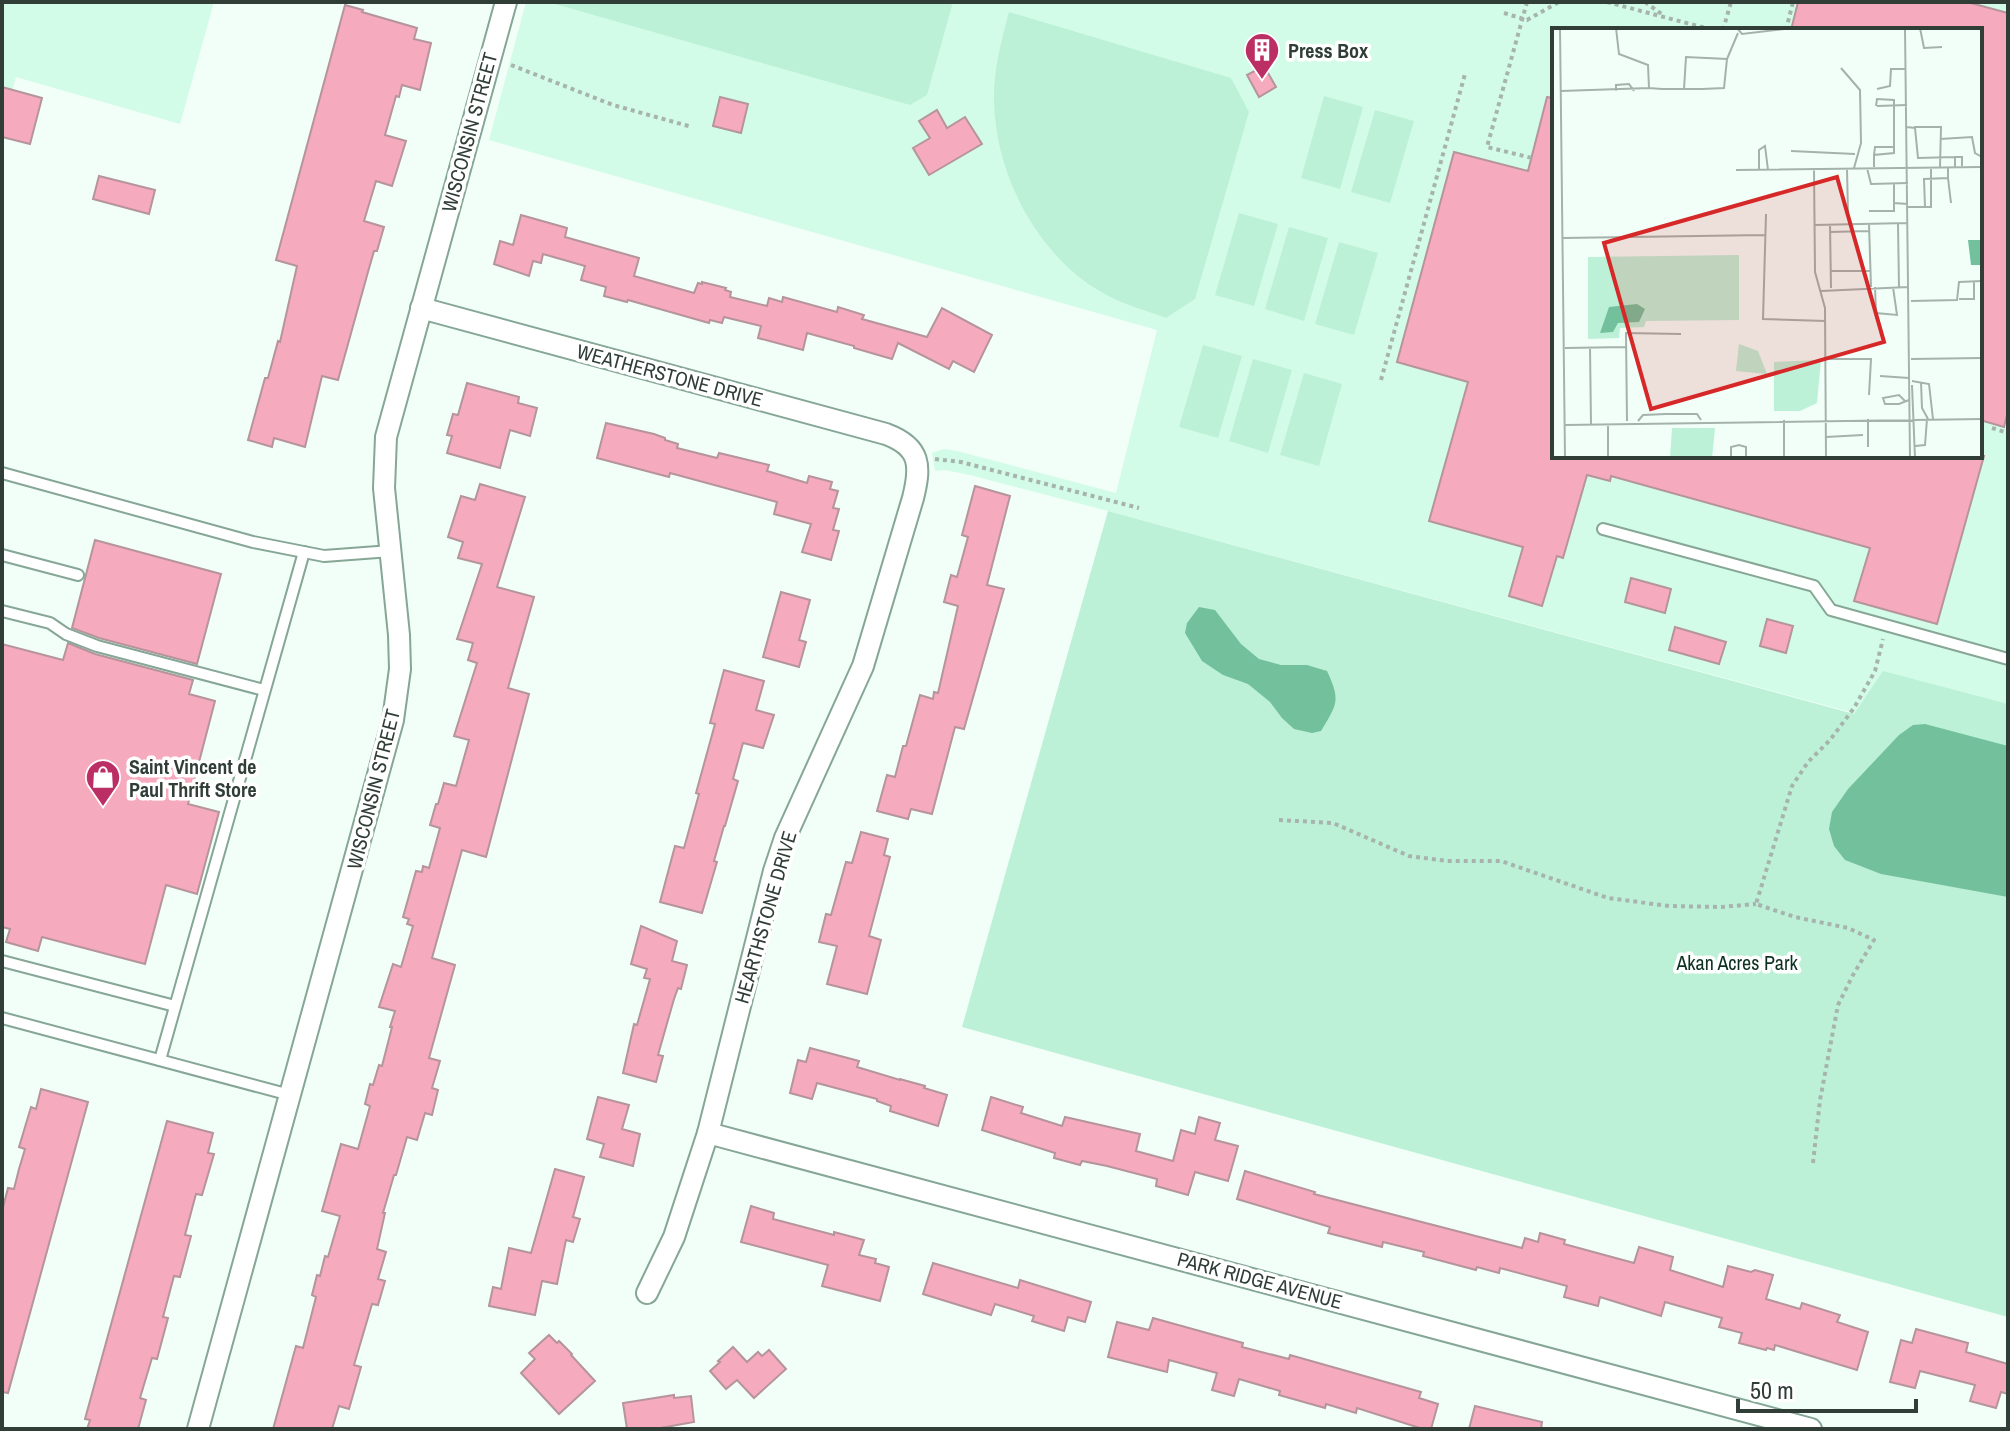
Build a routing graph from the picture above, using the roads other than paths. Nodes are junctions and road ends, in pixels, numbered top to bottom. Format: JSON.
{"nodes":[{"id":1,"x":504,"y":2,"type":"edge"},
{"id":2,"x":421,"y":308,"type":"junction"},
{"id":3,"x":915,"y":458,"type":"joint"},
{"id":4,"x":2,"y":473,"type":"edge"},
{"id":5,"x":1603,"y":529,"type":"dead end"},
{"id":6,"x":391,"y":551,"type":"junction"},
{"id":7,"x":304,"y":552,"type":"junction"},
{"id":8,"x":2,"y":555,"type":"edge"},
{"id":9,"x":78,"y":575,"type":"dead end"},
{"id":10,"x":2,"y":611,"type":"edge"},
{"id":11,"x":2008,"y":659,"type":"edge"},
{"id":12,"x":264,"y":690,"type":"junction"},
{"id":13,"x":2,"y":961,"type":"edge"},
{"id":14,"x":175,"y":1006,"type":"junction"},
{"id":15,"x":2,"y":1018,"type":"edge"},
{"id":16,"x":160,"y":1060,"type":"junction"},
{"id":17,"x":290,"y":1095,"type":"junction"},
{"id":18,"x":708,"y":1133,"type":"junction"},
{"id":19,"x":647,"y":1293,"type":"dead end"},
{"id":20,"x":198,"y":1429,"type":"edge"},
{"id":21,"x":1811,"y":1429,"type":"edge"}],
"edges":[{"from":1,"to":2,"type":"street","name":"WISCONSIN STREET"},
{"from":2,"to":3,"type":"street","name":"WEATHERSTONE DRIVE"},
{"from":2,"to":6,"type":"street","name":"WISCONSIN STREET"},
{"from":3,"to":18,"type":"street","name":"HEARTHSTONE DRIVE"},
{"from":4,"to":7,"type":"lane"},
{"from":5,"to":11,"type":"lane"},
{"from":6,"to":7,"type":"lane"},
{"from":6,"to":17,"type":"street","name":"WISCONSIN STREET"},
{"from":7,"to":12,"type":"lane"},
{"from":8,"to":9,"type":"lane"},
{"from":10,"to":12,"type":"lane"},
{"from":12,"to":14,"type":"lane"},
{"from":13,"to":14,"type":"lane"},
{"from":14,"to":16,"type":"lane"},
{"from":15,"to":16,"type":"lane"},
{"from":16,"to":17,"type":"lane"},
{"from":17,"to":20,"type":"street","name":"WISCONSIN STREET"},
{"from":18,"to":19,"type":"street","name":"HEARTHSTONE DRIVE"},
{"from":18,"to":21,"type":"street","name":"PARK RIDGE AVENUE"}]}
